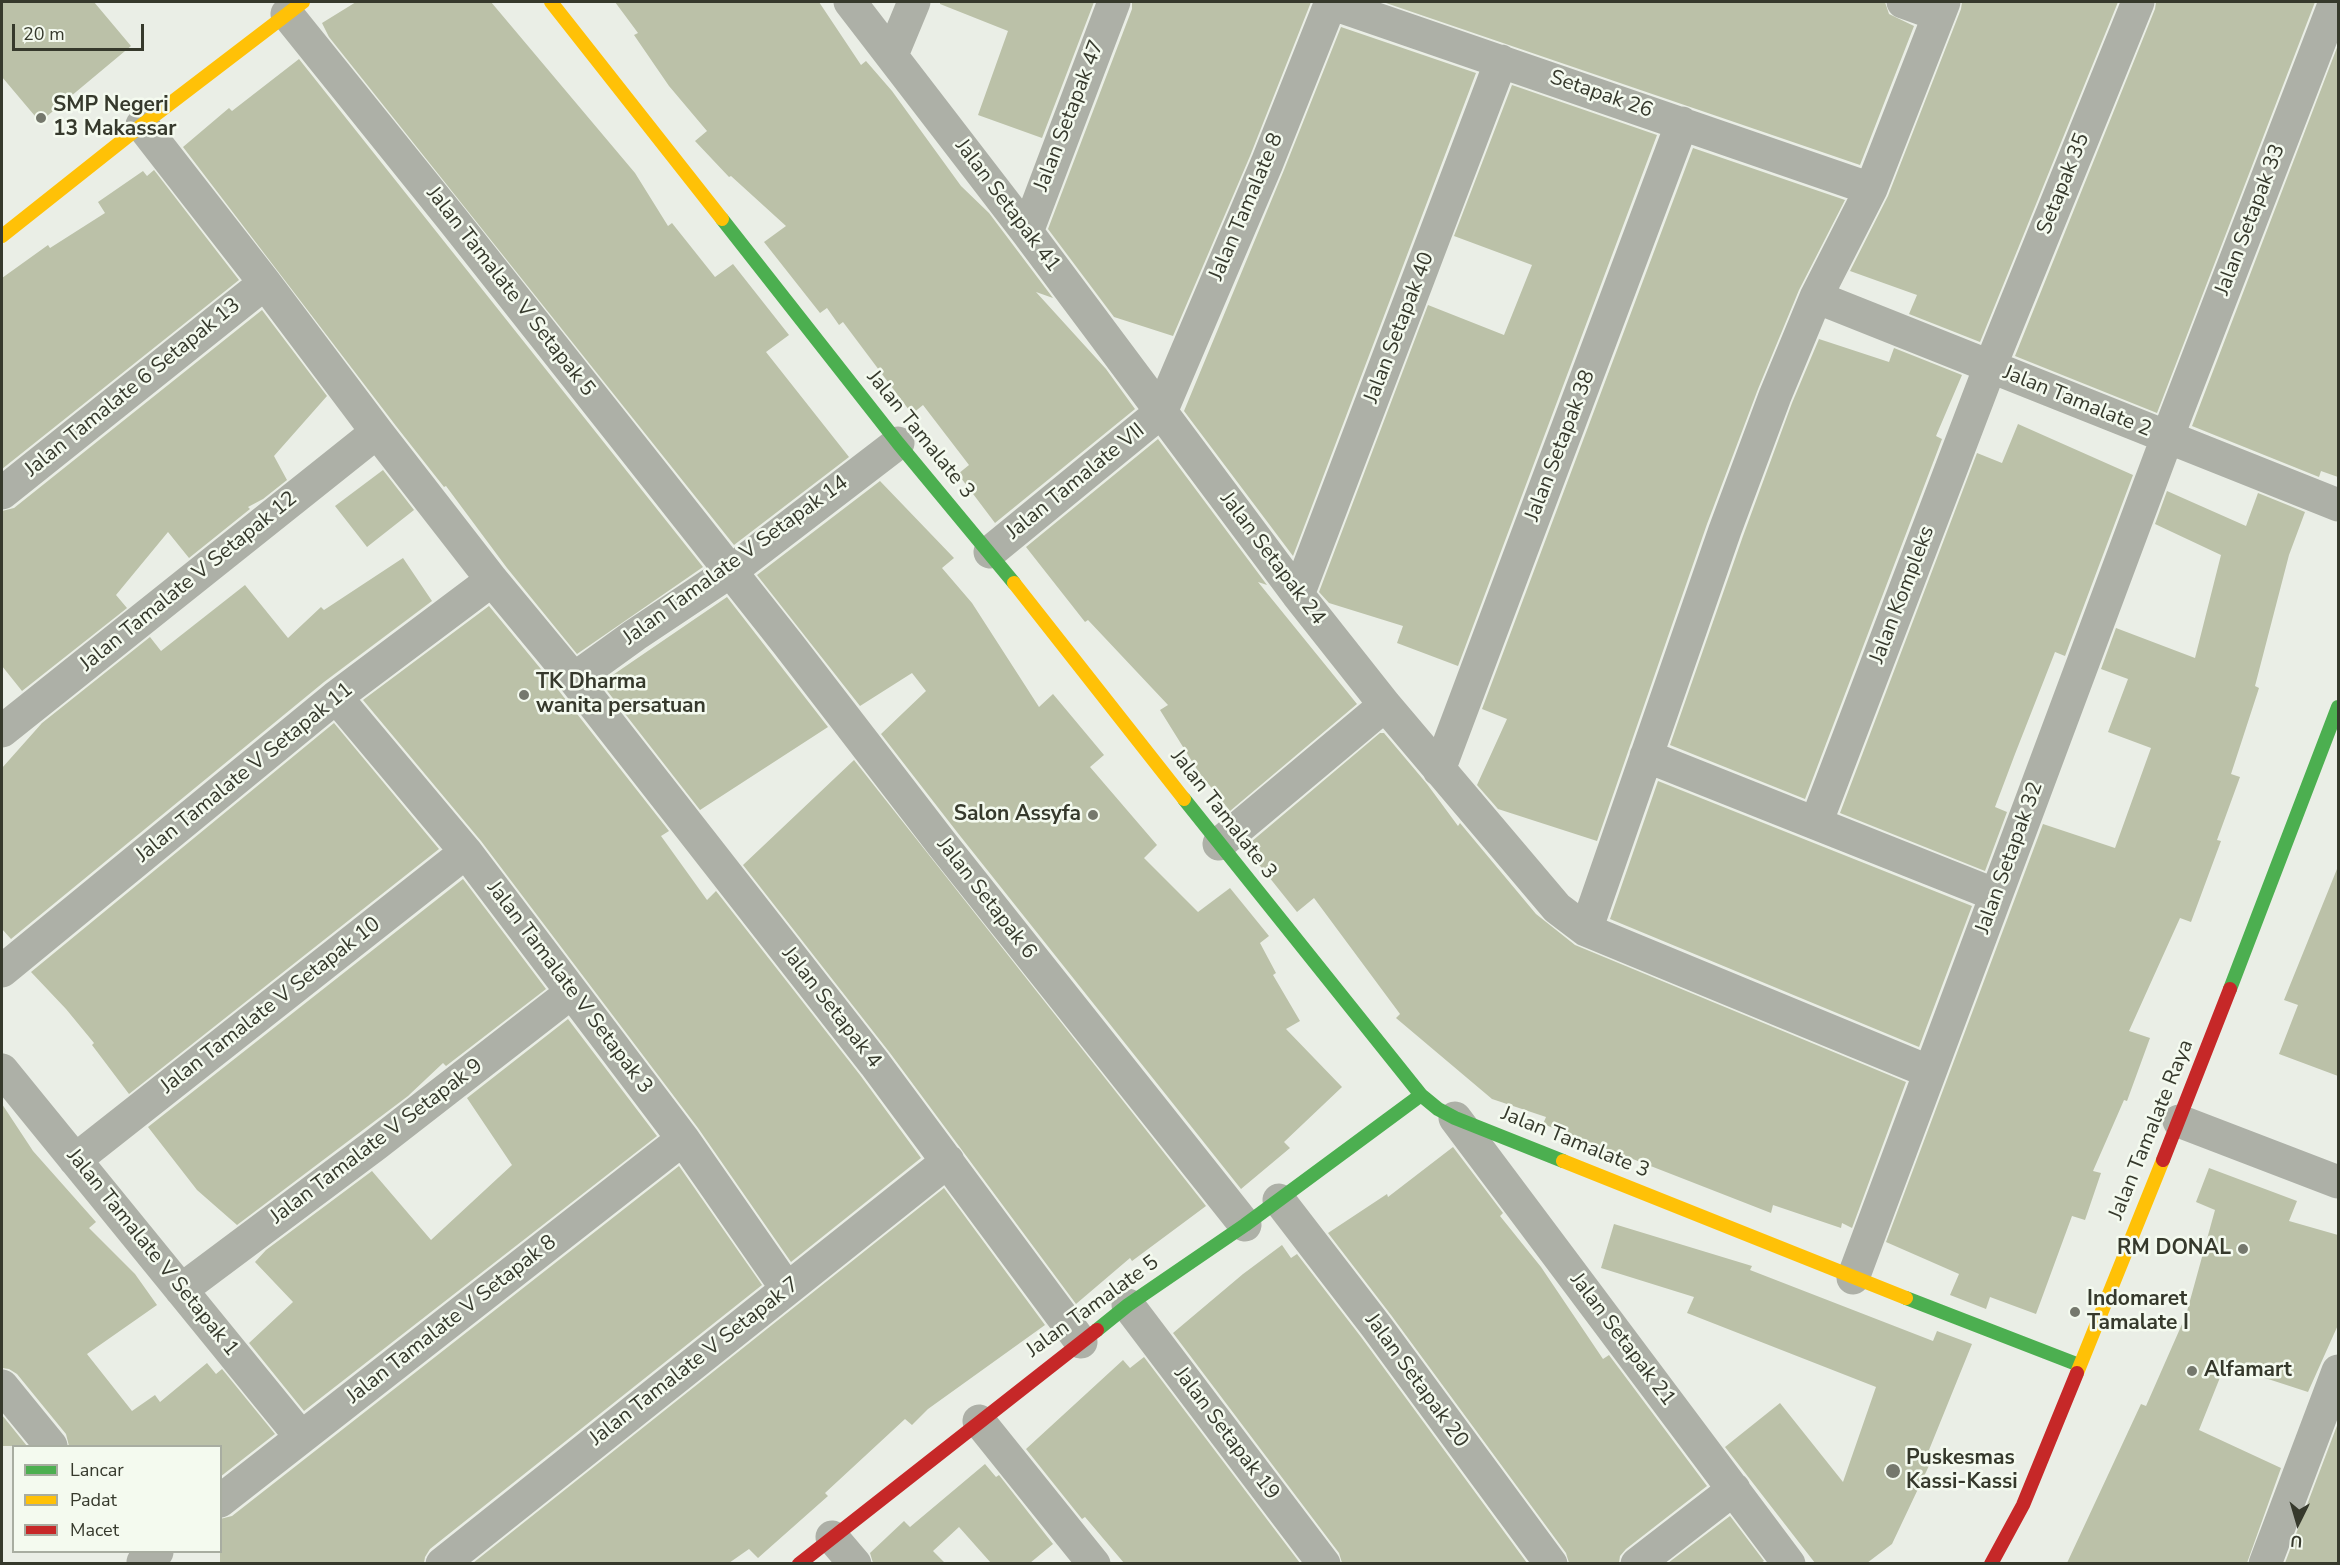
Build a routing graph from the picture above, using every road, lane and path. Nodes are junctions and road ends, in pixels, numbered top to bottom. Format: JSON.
{"nodes":[{"id":1,"x":551,"y":2,"type":"edge"},
{"id":2,"x":850,"y":2,"type":"edge"},
{"id":3,"x":914,"y":2,"type":"edge"},
{"id":4,"x":1113,"y":2,"type":"edge"},
{"id":5,"x":1330,"y":2,"type":"edge"},
{"id":6,"x":1903,"y":2,"type":"edge"},
{"id":7,"x":2138,"y":2,"type":"edge"},
{"id":8,"x":2335,"y":2,"type":"edge"},
{"id":9,"x":295,"y":8,"type":"edge"},
{"id":10,"x":1941,"y":8,"type":"edge"},
{"id":11,"x":892,"y":55,"type":"junction"},
{"id":12,"x":1501,"y":61,"type":"junction"},
{"id":13,"x":1682,"y":123,"type":"junction"},
{"id":14,"x":142,"y":125,"type":"junction"},
{"id":15,"x":1871,"y":189,"type":"junction"},
{"id":16,"x":1027,"y":232,"type":"junction"},
{"id":17,"x":2,"y":236,"type":"edge"},
{"id":18,"x":265,"y":283,"type":"junction"},
{"id":19,"x":1816,"y":297,"type":"junction"},
{"id":20,"x":1990,"y":367,"type":"junction"},
{"id":21,"x":1161,"y":412,"type":"junction"},
{"id":22,"x":377,"y":432,"type":"junction"},
{"id":23,"x":2167,"y":438,"type":"junction"},
{"id":24,"x":898,"y":442,"type":"junction"},
{"id":25,"x":2,"y":493,"type":"edge"},
{"id":26,"x":2338,"y":505,"type":"edge"},
{"id":27,"x":990,"y":552,"type":"junction"},
{"id":28,"x":731,"y":571,"type":"junction"},
{"id":29,"x":492,"y":580,"type":"junction"},
{"id":30,"x":1298,"y":595,"type":"junction"},
{"id":31,"x":573,"y":679,"type":"junction"},
{"id":32,"x":336,"y":697,"type":"junction"},
{"id":33,"x":1385,"y":705,"type":"junction"},
{"id":34,"x":2338,"y":707,"type":"edge"},
{"id":35,"x":2,"y":731,"type":"edge"},
{"id":36,"x":1646,"y":756,"type":"junction"},
{"id":37,"x":1439,"y":770,"type":"junction"},
{"id":38,"x":1816,"y":823,"type":"junction"},
{"id":39,"x":1219,"y":844,"type":"junction"},
{"id":40,"x":466,"y":852,"type":"junction"},
{"id":41,"x":1996,"y":895,"type":"junction"},
{"id":42,"x":1586,"y":930,"type":"junction"},
{"id":43,"x":2,"y":971,"type":"edge"},
{"id":44,"x":572,"y":992,"type":"junction"},
{"id":45,"x":2,"y":1070,"type":"edge"},
{"id":46,"x":1930,"y":1072,"type":"junction"},
{"id":47,"x":1420,"y":1095,"type":"junction"},
{"id":48,"x":1455,"y":1118,"type":"junction"},
{"id":49,"x":2179,"y":1121,"type":"junction"},
{"id":50,"x":683,"y":1138,"type":"junction"},
{"id":51,"x":75,"y":1160,"type":"junction"},
{"id":52,"x":948,"y":1161,"type":"junction"},
{"id":53,"x":2338,"y":1182,"type":"edge"},
{"id":54,"x":1279,"y":1200,"type":"junction"},
{"id":55,"x":1245,"y":1225,"type":"junction"},
{"id":56,"x":1853,"y":1278,"type":"junction"},
{"id":57,"x":787,"y":1289,"type":"junction"},
{"id":58,"x":181,"y":1290,"type":"junction"},
{"id":59,"x":1128,"y":1305,"type":"junction"},
{"id":60,"x":1081,"y":1342,"type":"junction"},
{"id":61,"x":2079,"y":1365,"type":"junction"},
{"id":62,"x":2338,"y":1371,"type":"edge"},
{"id":63,"x":2,"y":1386,"type":"edge"},
{"id":64,"x":979,"y":1421,"type":"junction"},
{"id":65,"x":301,"y":1437,"type":"junction"},
{"id":66,"x":50,"y":1445,"type":"edge"},
{"id":67,"x":1734,"y":1489,"type":"junction"},
{"id":68,"x":222,"y":1499,"type":"edge"},
{"id":69,"x":832,"y":1537,"type":"junction"},
{"id":70,"x":441,"y":1563,"type":"edge"},
{"id":71,"x":799,"y":1563,"type":"edge"},
{"id":72,"x":855,"y":1563,"type":"edge"},
{"id":73,"x":1094,"y":1563,"type":"edge"},
{"id":74,"x":1324,"y":1563,"type":"edge"},
{"id":75,"x":1551,"y":1563,"type":"edge"},
{"id":76,"x":1637,"y":1563,"type":"edge"},
{"id":77,"x":1789,"y":1563,"type":"edge"},
{"id":78,"x":1992,"y":1563,"type":"edge"},
{"id":79,"x":2265,"y":1563,"type":"edge"}],
"edges":[{"from":1,"to":24,"type":"street","name":"Jalan Tamalate 3"},
{"from":2,"to":11,"type":"street","name":"Jalan Setapak 41"},
{"from":3,"to":11,"type":"street"},
{"from":4,"to":16,"type":"street","name":"Jalan Setapak 47"},
{"from":5,"to":12,"type":"street","name":"Setapak 26"},
{"from":5,"to":21,"type":"street","name":"Jalan Tamalate 8"},
{"from":6,"to":10,"type":"street"},
{"from":7,"to":20,"type":"street","name":"Setapak 35"},
{"from":8,"to":23,"type":"street","name":"Jalan Setapak 33"},
{"from":9,"to":14,"type":"street"},
{"from":9,"to":28,"type":"street","name":"Jalan Tamalate V Setapak 5"},
{"from":10,"to":15,"type":"street"},
{"from":11,"to":16,"type":"street","name":"Jalan Setapak 41"},
{"from":12,"to":13,"type":"street","name":"Setapak 26"},
{"from":12,"to":30,"type":"street","name":"Jalan Setapak 40"},
{"from":13,"to":15,"type":"street","name":"Setapak 26"},
{"from":13,"to":37,"type":"street","name":"Jalan Setapak 38"},
{"from":14,"to":17,"type":"street"},
{"from":14,"to":18,"type":"street","name":"Jalan Setapak 4"},
{"from":15,"to":19,"type":"street"},
{"from":16,"to":21,"type":"street","name":"Jalan Setapak 41"},
{"from":18,"to":22,"type":"street","name":"Jalan Setapak 4"},
{"from":18,"to":25,"type":"street","name":"Jalan Tamalate 6 Setapak 13"},
{"from":19,"to":20,"type":"street","name":"Jalan Tamalate 2"},
{"from":19,"to":36,"type":"street"},
{"from":20,"to":23,"type":"street","name":"Jalan Tamalate 2"},
{"from":20,"to":38,"type":"street","name":"Jalan Kompleks"},
{"from":21,"to":27,"type":"street","name":"Jalan Tamalate VII"},
{"from":21,"to":30,"type":"street","name":"Jalan Setapak 24"},
{"from":22,"to":29,"type":"street","name":"Jalan Setapak 4"},
{"from":22,"to":35,"type":"street","name":"Jalan Tamalate V Setapak 12"},
{"from":23,"to":26,"type":"street","name":"Jalan Tamalate 2"},
{"from":23,"to":41,"type":"street","name":"Jalan Setapak 32"},
{"from":24,"to":27,"type":"street","name":"Jalan Tamalate 3"},
{"from":24,"to":28,"type":"street","name":"Jalan Tamalate V Setapak 14"},
{"from":27,"to":39,"type":"street","name":"Jalan Tamalate 3"},
{"from":28,"to":31,"type":"street","name":"Jalan Tamalate V Setapak 14"},
{"from":28,"to":55,"type":"street","name":"Jalan Setapak 6"},
{"from":29,"to":31,"type":"street","name":"Jalan Setapak 4"},
{"from":29,"to":32,"type":"street","name":"Jalan Tamalate V Setapak 11"},
{"from":30,"to":33,"type":"street","name":"Jalan Setapak 24"},
{"from":31,"to":52,"type":"street","name":"Jalan Setapak 4"},
{"from":32,"to":40,"type":"street","name":"Jalan Tamalate V Setapak 3"},
{"from":32,"to":43,"type":"street","name":"Jalan Tamalate V Setapak 11"},
{"from":33,"to":37,"type":"street","name":"Jalan Setapak 24"},
{"from":33,"to":39,"type":"street"},
{"from":34,"to":49,"type":"street","name":"Jalan Tamalate Raya"},
{"from":36,"to":38,"type":"street"},
{"from":36,"to":42,"type":"street"},
{"from":37,"to":42,"type":"street","name":"Jalan Setapak 24"},
{"from":38,"to":41,"type":"street"},
{"from":39,"to":47,"type":"street","name":"Jalan Tamalate 3"},
{"from":40,"to":44,"type":"street","name":"Jalan Tamalate V Setapak 3"},
{"from":40,"to":51,"type":"street","name":"Jalan Tamalate V Setapak 10"},
{"from":41,"to":46,"type":"street","name":"Jalan Setapak 32"},
{"from":42,"to":46,"type":"street","name":"Jalan Setapak 24"},
{"from":44,"to":50,"type":"street","name":"Jalan Tamalate V Setapak 3"},
{"from":44,"to":58,"type":"street","name":"Jalan Tamalate V Setapak 9"},
{"from":45,"to":51,"type":"street","name":"Jalan Tamalate V Setapak 1"},
{"from":46,"to":56,"type":"street","name":"Jalan Setapak 32"},
{"from":47,"to":48,"type":"street","name":"Jalan Tamalate 3"},
{"from":47,"to":54,"type":"street","name":"Jalan Tamalate 5"},
{"from":48,"to":56,"type":"street","name":"Jalan Tamalate 3"},
{"from":48,"to":67,"type":"street","name":"Jalan Setapak 21"},
{"from":49,"to":53,"type":"street"},
{"from":49,"to":61,"type":"street","name":"Jalan Tamalate Raya"},
{"from":50,"to":57,"type":"street","name":"Jalan Tamalate V Setapak 3"},
{"from":50,"to":65,"type":"street","name":"Jalan Tamalate V Setapak 8"},
{"from":51,"to":58,"type":"street","name":"Jalan Tamalate V Setapak 1"},
{"from":52,"to":57,"type":"street","name":"Jalan Tamalate V Setapak 7"},
{"from":52,"to":60,"type":"street","name":"Jalan Setapak 4"},
{"from":54,"to":55,"type":"street","name":"Jalan Tamalate 5"},
{"from":54,"to":75,"type":"street","name":"Jalan Setapak 20"},
{"from":55,"to":59,"type":"street","name":"Jalan Tamalate 5"},
{"from":56,"to":61,"type":"street","name":"Jalan Tamalate 3"},
{"from":57,"to":70,"type":"street","name":"Jalan Tamalate V Setapak 7"},
{"from":58,"to":65,"type":"street","name":"Jalan Tamalate V Setapak 1"},
{"from":59,"to":60,"type":"street","name":"Jalan Tamalate 5"},
{"from":59,"to":74,"type":"street","name":"Jalan Setapak 19"},
{"from":60,"to":64,"type":"street","name":"Jalan Tamalate 5"},
{"from":61,"to":78,"type":"street","name":"Jalan Tamalate Raya"},
{"from":62,"to":79,"type":"street"},
{"from":63,"to":66,"type":"street"},
{"from":64,"to":69,"type":"street","name":"Jalan Tamalate 5"},
{"from":64,"to":73,"type":"street"},
{"from":65,"to":68,"type":"street","name":"Jalan Tamalate V Setapak 8"},
{"from":67,"to":76,"type":"street"},
{"from":67,"to":77,"type":"street","name":"Jalan Setapak 21"},
{"from":69,"to":71,"type":"street","name":"Jalan Tamalate 5"},
{"from":69,"to":72,"type":"street"}]}
